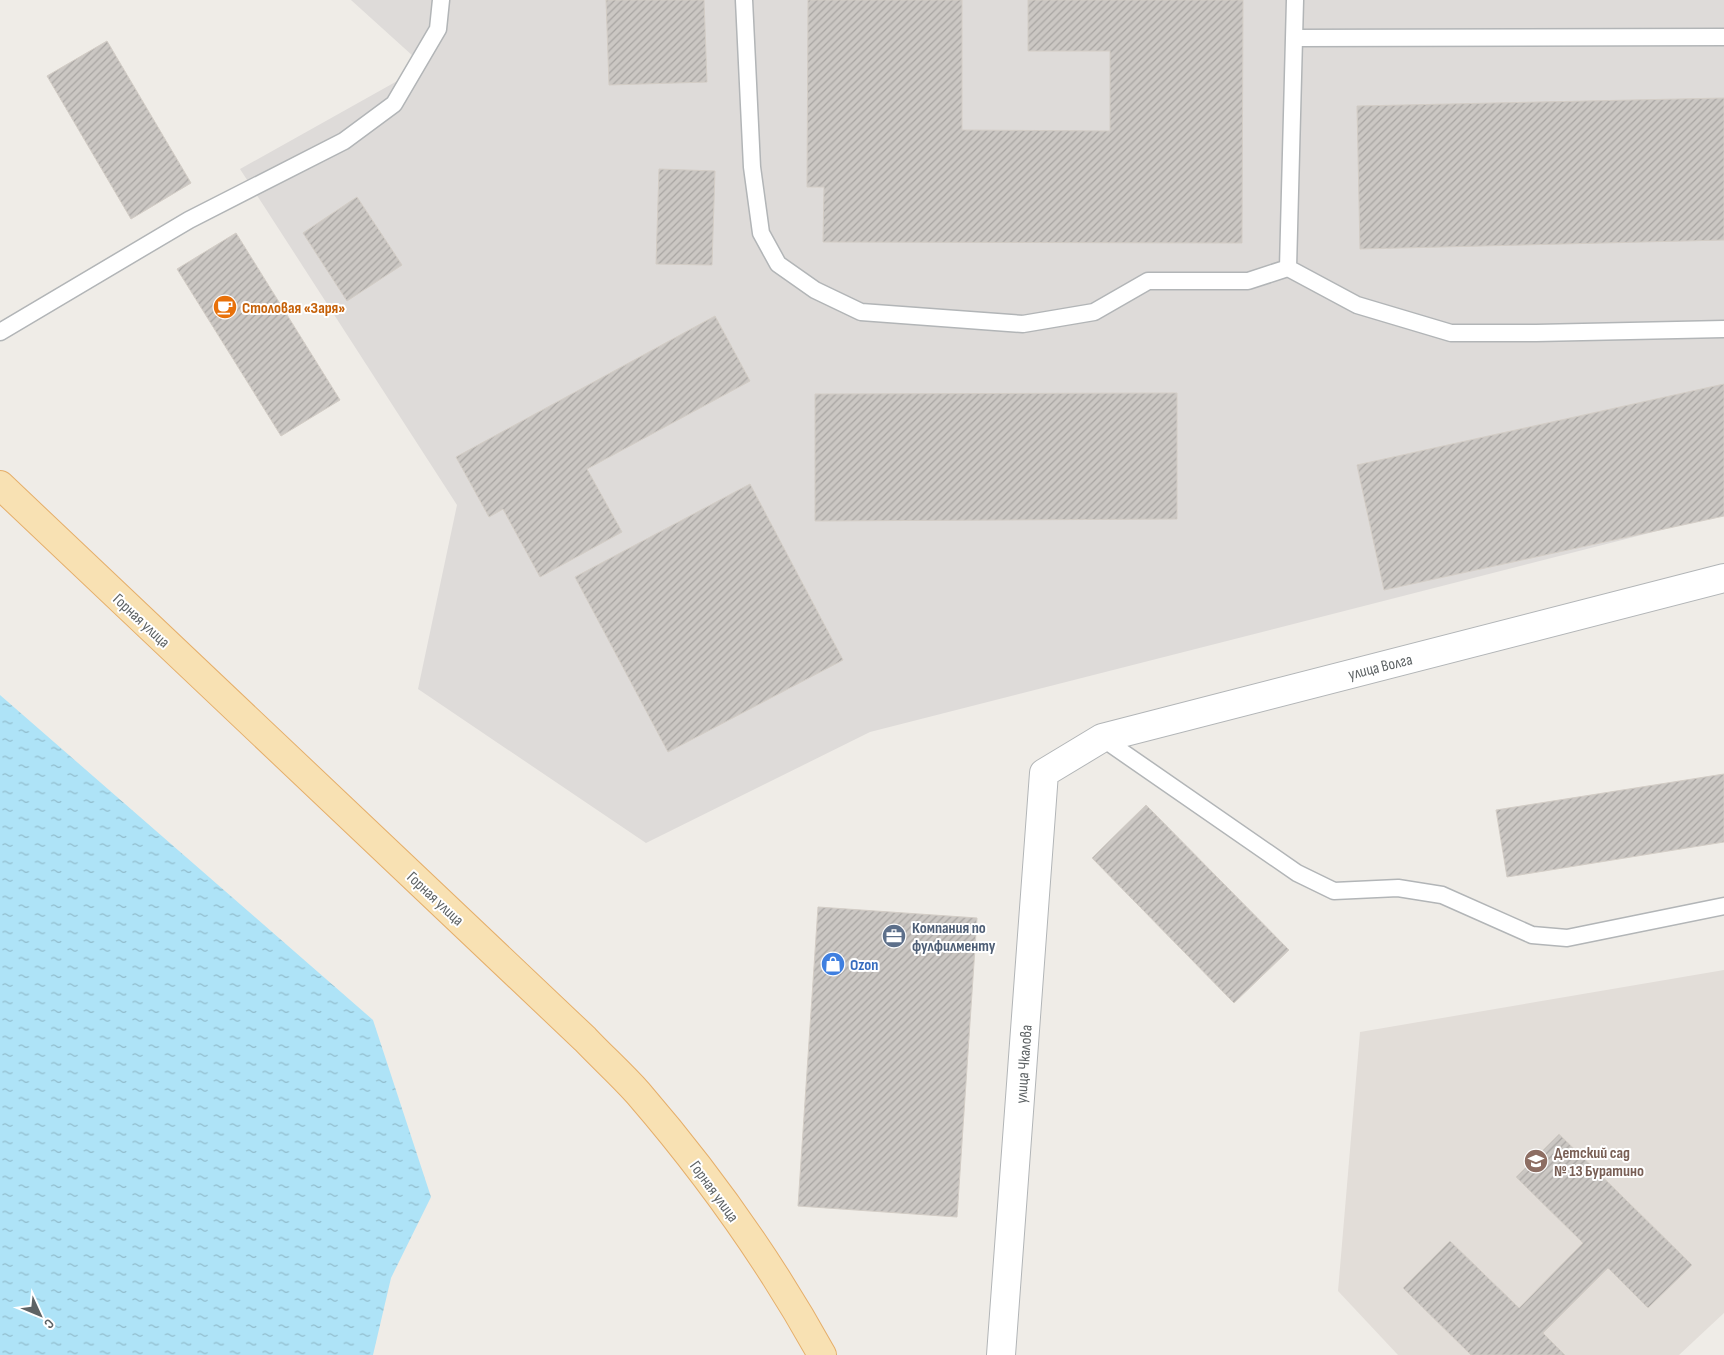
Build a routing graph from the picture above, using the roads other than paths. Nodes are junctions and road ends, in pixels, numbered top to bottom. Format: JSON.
{"nodes":[{"id":1,"x":441,"y":0,"type":"edge"},
{"id":2,"x":744,"y":0,"type":"edge"},
{"id":3,"x":1295,"y":0,"type":"edge"},
{"id":4,"x":1724,"y":37,"type":"edge"},
{"id":5,"x":1294,"y":38,"type":"junction"},
{"id":6,"x":1288,"y":268,"type":"junction"},
{"id":7,"x":1724,"y":329,"type":"edge"},
{"id":8,"x":0,"y":332,"type":"edge"},
{"id":9,"x":0,"y":485,"type":"edge"},
{"id":10,"x":1724,"y":578,"type":"edge"},
{"id":11,"x":1102,"y":738,"type":"junction"},
{"id":12,"x":1044,"y":773,"type":"joint"},
{"id":13,"x":1724,"y":906,"type":"edge"},
{"id":14,"x":822,"y":1355,"type":"edge"},
{"id":15,"x":1001,"y":1355,"type":"edge"}],
"edges":[{"from":1,"to":8,"type":"lane"},
{"from":2,"to":6,"type":"lane"},
{"from":3,"to":5,"type":"lane"},
{"from":4,"to":5,"type":"lane"},
{"from":5,"to":6,"type":"lane"},
{"from":6,"to":7,"type":"lane"},
{"from":9,"to":14,"type":"main road","name":"Горная улица"},
{"from":10,"to":11,"type":"street","name":"улица Волга"},
{"from":11,"to":12,"type":"street","name":"улица Волга"},
{"from":11,"to":13,"type":"lane"},
{"from":12,"to":15,"type":"street","name":"улица Чкалова"}]}
